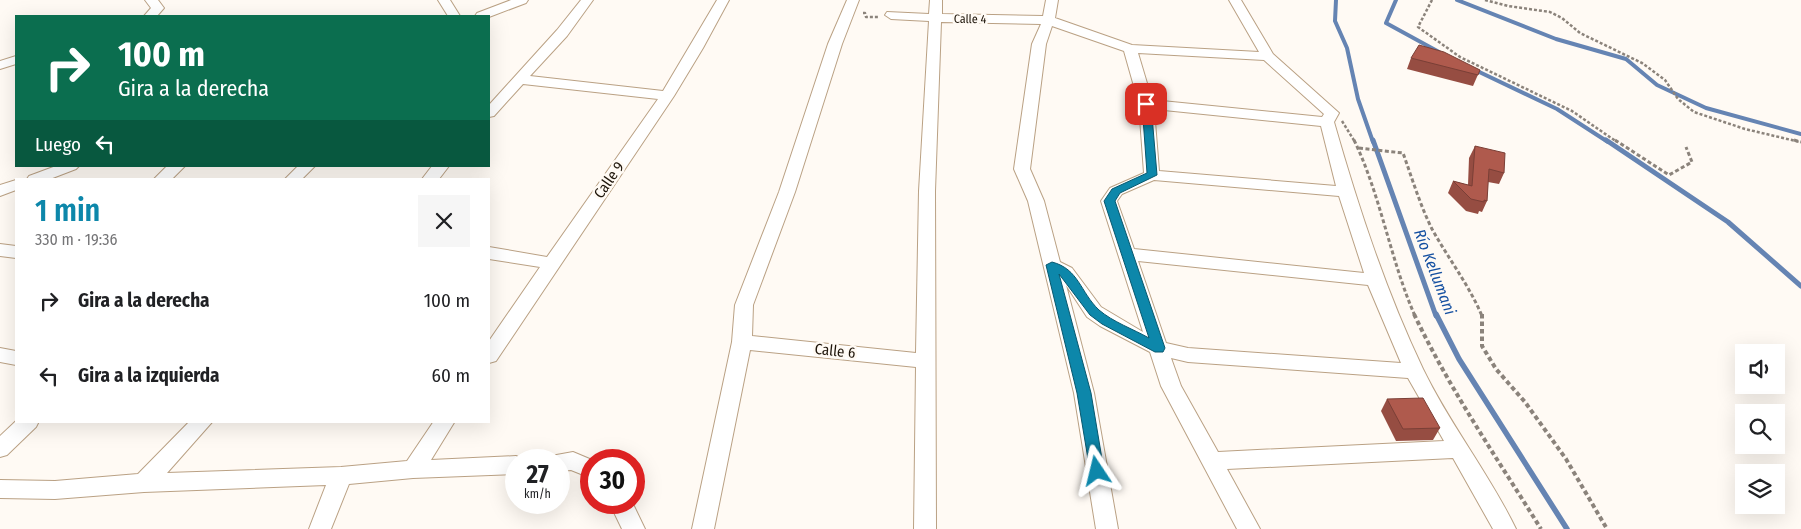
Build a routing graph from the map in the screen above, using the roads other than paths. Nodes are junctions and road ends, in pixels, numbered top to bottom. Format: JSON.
{"nodes":[{"id":1,"x":151,"y":0,"type":"edge"},
{"id":2,"x":444,"y":0,"type":"edge"},
{"id":3,"x":522,"y":0,"type":"edge"},
{"id":4,"x":587,"y":0,"type":"edge"},
{"id":5,"x":723,"y":0,"type":"edge"},
{"id":6,"x":936,"y":0,"type":"edge"},
{"id":7,"x":1052,"y":0,"type":"edge"},
{"id":8,"x":1234,"y":0,"type":"edge"},
{"id":9,"x":850,"y":6,"type":"edge"},
{"id":10,"x":151,"y":15,"type":"edge"},
{"id":11,"x":453,"y":15,"type":"edge"},
{"id":12,"x":484,"y":15,"type":"edge"},
{"id":13,"x":891,"y":15,"type":"road end"},
{"id":14,"x":937,"y":18,"type":"junction"},
{"id":15,"x":1048,"y":20,"type":"junction"},
{"id":16,"x":1130,"y":49,"type":"junction"},
{"id":17,"x":1268,"y":56,"type":"junction"},
{"id":18,"x":15,"y":60,"type":"edge"},
{"id":19,"x":0,"y":65,"type":"edge"},
{"id":20,"x":519,"y":79,"type":"junction"},
{"id":21,"x":667,"y":96,"type":"junction"},
{"id":22,"x":1146,"y":104,"type":"junction"},
{"id":23,"x":490,"y":112,"type":"edge"},
{"id":24,"x":1329,"y":118,"type":"junction"},
{"id":25,"x":68,"y":167,"type":"edge"},
{"id":26,"x":176,"y":167,"type":"edge"},
{"id":27,"x":306,"y":167,"type":"edge"},
{"id":28,"x":441,"y":167,"type":"edge"},
{"id":29,"x":1152,"y":175,"type":"junction"},
{"id":30,"x":38,"y":178,"type":"edge"},
{"id":31,"x":163,"y":178,"type":"edge"},
{"id":32,"x":294,"y":178,"type":"edge"},
{"id":33,"x":431,"y":178,"type":"edge"},
{"id":34,"x":15,"y":185,"type":"edge"},
{"id":35,"x":0,"y":191,"type":"edge"},
{"id":36,"x":1346,"y":192,"type":"junction"},
{"id":37,"x":0,"y":250,"type":"edge"},
{"id":38,"x":15,"y":252,"type":"edge"},
{"id":39,"x":490,"y":253,"type":"edge"},
{"id":40,"x":1127,"y":254,"type":"junction"},
{"id":41,"x":550,"y":264,"type":"junction"},
{"id":42,"x":1052,"y":265,"type":"junction"},
{"id":43,"x":1375,"y":280,"type":"junction"},
{"id":44,"x":742,"y":342,"type":"junction"},
{"id":45,"x":1159,"y":348,"type":"junction"},
{"id":46,"x":490,"y":354,"type":"edge"},
{"id":47,"x":0,"y":355,"type":"edge"},
{"id":48,"x":15,"y":358,"type":"edge"},
{"id":49,"x":927,"y":361,"type":"junction"},
{"id":50,"x":1414,"y":371,"type":"junction"},
{"id":51,"x":27,"y":423,"type":"edge"},
{"id":52,"x":201,"y":423,"type":"edge"},
{"id":53,"x":444,"y":423,"type":"edge"},
{"id":54,"x":0,"y":449,"type":"edge"},
{"id":55,"x":1460,"y":449,"type":"junction"},
{"id":56,"x":1211,"y":461,"type":"junction"},
{"id":57,"x":505,"y":465,"type":"edge"},
{"id":58,"x":413,"y":469,"type":"junction"},
{"id":59,"x":341,"y":476,"type":"junction"},
{"id":60,"x":144,"y":483,"type":"junction"},
{"id":61,"x":0,"y":489,"type":"edge"},
{"id":62,"x":626,"y":514,"type":"edge"},
{"id":63,"x":320,"y":529,"type":"edge"},
{"id":64,"x":634,"y":529,"type":"edge"},
{"id":65,"x":703,"y":529,"type":"edge"},
{"id":66,"x":925,"y":529,"type":"edge"},
{"id":67,"x":1107,"y":529,"type":"edge"},
{"id":68,"x":1249,"y":529,"type":"edge"},
{"id":69,"x":1505,"y":529,"type":"edge"}],
"edges":[{"from":1,"to":10,"type":"street"},
{"from":2,"to":11,"type":"street"},
{"from":3,"to":12,"type":"street"},
{"from":4,"to":20,"type":"street"},
{"from":5,"to":21,"type":"street","name":"Calle 9"},
{"from":6,"to":14,"type":"street"},
{"from":7,"to":15,"type":"street"},
{"from":8,"to":17,"type":"street"},
{"from":9,"to":44,"type":"street"},
{"from":13,"to":14,"type":"street","name":"Calle 4"},
{"from":14,"to":15,"type":"street","name":"Calle 4"},
{"from":14,"to":49,"type":"street"},
{"from":15,"to":16,"type":"street","name":"Calle 4"},
{"from":15,"to":42,"type":"street"},
{"from":16,"to":17,"type":"street","name":"Calle 4"},
{"from":16,"to":22,"type":"street"},
{"from":17,"to":24,"type":"street"},
{"from":18,"to":19,"type":"street"},
{"from":20,"to":21,"type":"street"},
{"from":20,"to":23,"type":"street"},
{"from":21,"to":41,"type":"street","name":"Calle 9"},
{"from":22,"to":24,"type":"street"},
{"from":22,"to":29,"type":"street"},
{"from":24,"to":36,"type":"street"},
{"from":25,"to":30,"type":"street"},
{"from":26,"to":31,"type":"street"},
{"from":27,"to":32,"type":"street"},
{"from":28,"to":33,"type":"street"},
{"from":29,"to":36,"type":"street"},
{"from":29,"to":40,"type":"street"},
{"from":34,"to":35,"type":"street"},
{"from":36,"to":43,"type":"street"},
{"from":37,"to":38,"type":"street"},
{"from":39,"to":41,"type":"street"},
{"from":40,"to":43,"type":"street"},
{"from":40,"to":45,"type":"street"},
{"from":41,"to":46,"type":"street","name":"Calle 9"},
{"from":42,"to":45,"type":"street"},
{"from":42,"to":67,"type":"street"},
{"from":43,"to":50,"type":"street"},
{"from":44,"to":49,"type":"street","name":"Calle 6"},
{"from":44,"to":65,"type":"street"},
{"from":45,"to":50,"type":"street"},
{"from":45,"to":56,"type":"street"},
{"from":47,"to":48,"type":"street"},
{"from":49,"to":66,"type":"street"},
{"from":50,"to":55,"type":"street"},
{"from":51,"to":54,"type":"street"},
{"from":52,"to":60,"type":"street"},
{"from":53,"to":58,"type":"street"},
{"from":55,"to":56,"type":"street"},
{"from":55,"to":69,"type":"street"},
{"from":56,"to":68,"type":"street"},
{"from":57,"to":58,"type":"street"},
{"from":58,"to":59,"type":"street"},
{"from":59,"to":60,"type":"street"},
{"from":59,"to":63,"type":"street"},
{"from":60,"to":61,"type":"street"},
{"from":62,"to":64,"type":"street"}]}
